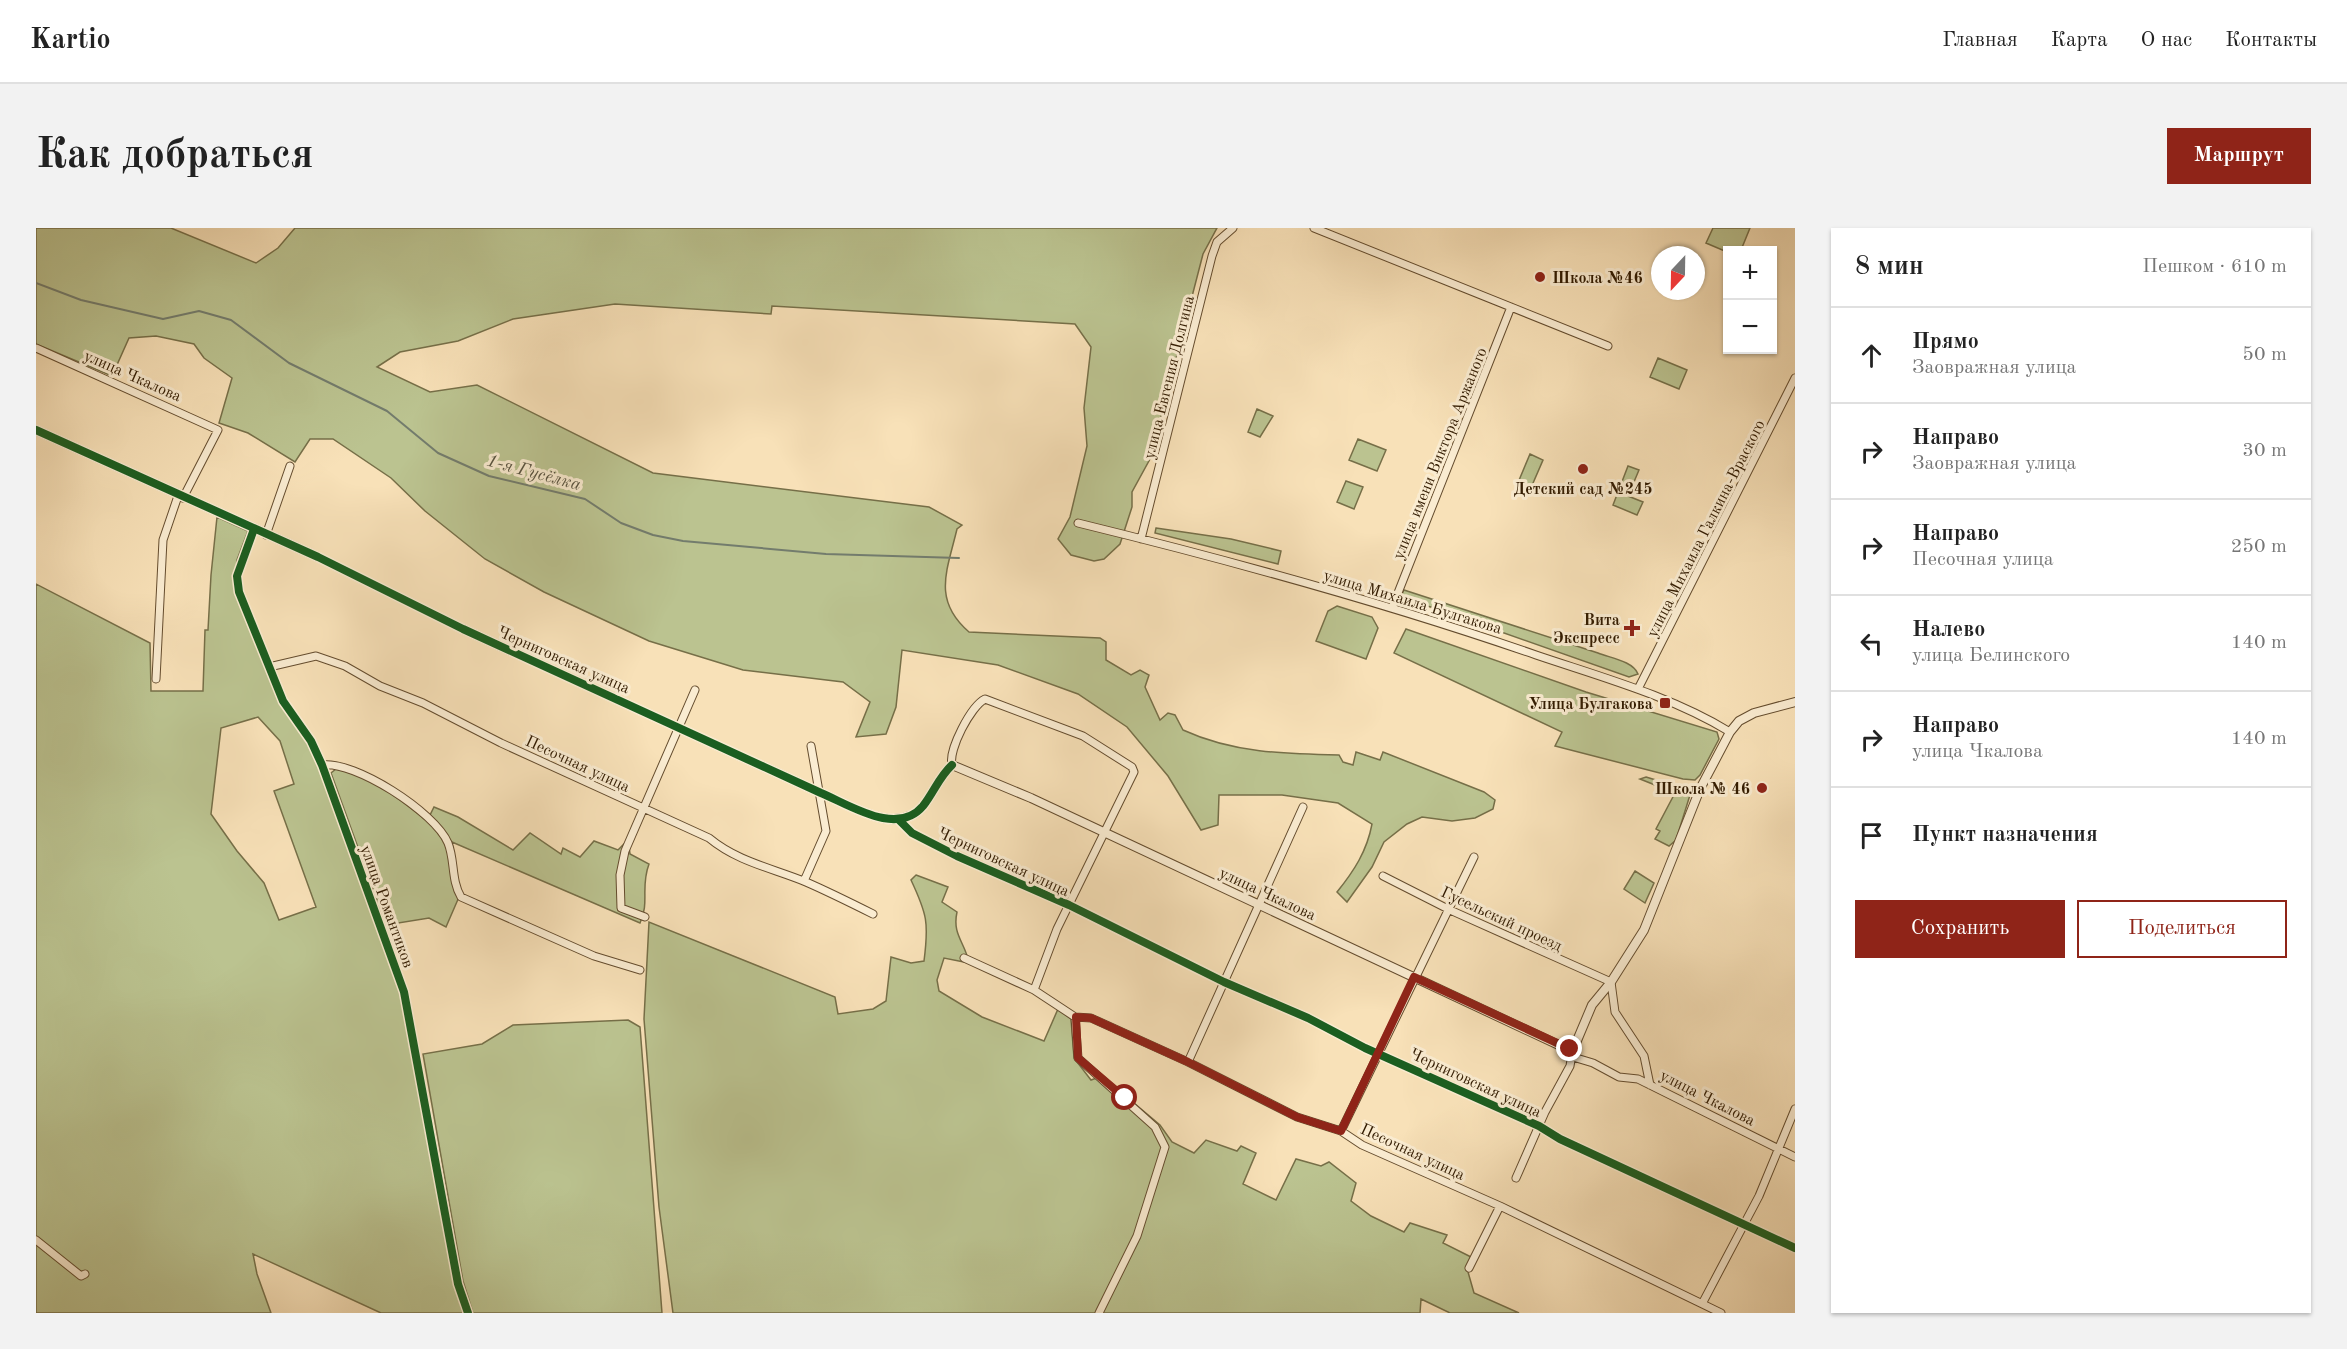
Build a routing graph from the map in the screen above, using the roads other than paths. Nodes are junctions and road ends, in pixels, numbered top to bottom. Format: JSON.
{"nodes":[{"id":1,"x":1233,"y":228,"type":"edge"},
{"id":2,"x":1314,"y":228,"type":"edge"},
{"id":3,"x":1511,"y":307,"type":"junction"},
{"id":4,"x":1608,"y":346,"type":"dead end"},
{"id":5,"x":36,"y":348,"type":"edge"},
{"id":6,"x":1795,"y":378,"type":"edge"},
{"id":7,"x":36,"y":430,"type":"edge"},
{"id":8,"x":290,"y":466,"type":"dead end"},
{"id":9,"x":181,"y":497,"type":"junction"},
{"id":10,"x":1078,"y":524,"type":"dead end"},
{"id":11,"x":254,"y":529,"type":"junction"},
{"id":12,"x":266,"y":535,"type":"junction"},
{"id":13,"x":1141,"y":538,"type":"junction"},
{"id":14,"x":1392,"y":608,"type":"junction"},
{"id":15,"x":269,"y":667,"type":"junction"},
{"id":16,"x":156,"y":680,"type":"dead end"},
{"id":17,"x":1638,"y":689,"type":"junction"},
{"id":18,"x":695,"y":690,"type":"dead end"},
{"id":19,"x":1795,"y":702,"type":"edge"},
{"id":20,"x":679,"y":726,"type":"junction"},
{"id":21,"x":1730,"y":732,"type":"junction"},
{"id":22,"x":812,"y":746,"type":"dead end"},
{"id":23,"x":322,"y":765,"type":"junction"},
{"id":24,"x":952,"y":765,"type":"junction"},
{"id":25,"x":821,"y":793,"type":"junction"},
{"id":26,"x":1303,"y":807,"type":"dead end"},
{"id":27,"x":643,"y":808,"type":"junction"},
{"id":28,"x":899,"y":820,"type":"junction"},
{"id":29,"x":1105,"y":834,"type":"junction"},
{"id":30,"x":1474,"y":857,"type":"dead end"},
{"id":31,"x":1383,"y":876,"type":"dead end"},
{"id":32,"x":804,"y":881,"type":"junction"},
{"id":33,"x":1069,"y":905,"type":"junction"},
{"id":34,"x":1261,"y":906,"type":"junction"},
{"id":35,"x":1450,"y":910,"type":"junction"},
{"id":36,"x":873,"y":914,"type":"dead end"},
{"id":37,"x":645,"y":917,"type":"dead end"},
{"id":38,"x":964,"y":958,"type":"dead end"},
{"id":39,"x":640,"y":970,"type":"dead end"},
{"id":40,"x":1414,"y":977,"type":"junction"},
{"id":41,"x":1224,"y":982,"type":"junction"},
{"id":42,"x":1611,"y":982,"type":"junction"},
{"id":43,"x":1034,"y":990,"type":"junction"},
{"id":44,"x":1076,"y":1017,"type":"junction"},
{"id":45,"x":1378,"y":1052,"type":"junction"},
{"id":46,"x":1571,"y":1053,"type":"junction"},
{"id":47,"x":1188,"y":1062,"type":"junction"},
{"id":48,"x":1650,"y":1085,"type":"junction"},
{"id":49,"x":1795,"y":1109,"type":"edge"},
{"id":50,"x":1539,"y":1126,"type":"junction"},
{"id":51,"x":1341,"y":1131,"type":"junction"},
{"id":52,"x":1778,"y":1149,"type":"junction"},
{"id":53,"x":1795,"y":1157,"type":"edge"},
{"id":54,"x":1516,"y":1178,"type":"dead end"},
{"id":55,"x":1500,"y":1206,"type":"junction"},
{"id":56,"x":1744,"y":1222,"type":"junction"},
{"id":57,"x":36,"y":1240,"type":"edge"},
{"id":58,"x":1795,"y":1248,"type":"edge"},
{"id":59,"x":1469,"y":1268,"type":"dead end"},
{"id":60,"x":86,"y":1274,"type":"dead end"},
{"id":61,"x":1704,"y":1302,"type":"junction"},
{"id":62,"x":468,"y":1313,"type":"edge"},
{"id":63,"x":1099,"y":1313,"type":"edge"},
{"id":64,"x":1721,"y":1313,"type":"edge"}],
"edges":[{"from":1,"to":13,"type":"street","name":"улица Евгения Долгина"},
{"from":2,"to":3,"type":"street"},
{"from":3,"to":4,"type":"street"},
{"from":3,"to":14,"type":"street","name":"улица имени Виктора Аржаного"},
{"from":5,"to":9,"type":"street","name":"улица Чкалова"},
{"from":6,"to":17,"type":"street","name":"улица Михаила Галкина-Враского"},
{"from":7,"to":9,"type":"street","name":"Черниговская улица"},
{"from":8,"to":12,"type":"street"},
{"from":9,"to":11,"type":"street","name":"Черниговская улица"},
{"from":9,"to":16,"type":"street"},
{"from":10,"to":13,"type":"street","name":"улица Михаила Булгакова"},
{"from":11,"to":12,"type":"street","name":"Черниговская улица"},
{"from":11,"to":15,"type":"street","name":"улица Романтиков"},
{"from":12,"to":20,"type":"street","name":"Черниговская улица"},
{"from":13,"to":14,"type":"street","name":"улица Михаила Булгакова"},
{"from":14,"to":17,"type":"street","name":"улица Михаила Булгакова"},
{"from":15,"to":23,"type":"street","name":"улица Романтиков"},
{"from":15,"to":27,"type":"street","name":"Песочная улица"},
{"from":17,"to":21,"type":"street","name":"улица Михаила Булгакова"},
{"from":18,"to":20,"type":"street"},
{"from":19,"to":21,"type":"street"},
{"from":20,"to":25,"type":"street","name":"Черниговская улица"},
{"from":20,"to":27,"type":"street"},
{"from":21,"to":42,"type":"street"},
{"from":22,"to":25,"type":"street"},
{"from":23,"to":39,"type":"street"},
{"from":23,"to":62,"type":"street","name":"улица Романтиков"},
{"from":24,"to":28,"type":"street"},
{"from":24,"to":29,"type":"street","name":"улица Чкалова"},
{"from":24,"to":29,"type":"street"},
{"from":25,"to":28,"type":"street","name":"Черниговская улица"},
{"from":25,"to":32,"type":"street"},
{"from":26,"to":34,"type":"street"},
{"from":27,"to":32,"type":"street","name":"Песочная улица"},
{"from":27,"to":37,"type":"street"},
{"from":28,"to":33,"type":"street","name":"Черниговская улица"},
{"from":29,"to":33,"type":"street"},
{"from":29,"to":34,"type":"street","name":"улица Чкалова"},
{"from":30,"to":35,"type":"street"},
{"from":31,"to":35,"type":"street","name":"Гусельский проезд"},
{"from":32,"to":36,"type":"street","name":"Песочная улица"},
{"from":33,"to":41,"type":"street","name":"Черниговская улица"},
{"from":33,"to":43,"type":"street"},
{"from":34,"to":40,"type":"street","name":"улица Чкалова"},
{"from":34,"to":41,"type":"street"},
{"from":35,"to":40,"type":"street"},
{"from":35,"to":42,"type":"street","name":"Гусельский проезд"},
{"from":38,"to":43,"type":"street","name":"Песочная улица"},
{"from":40,"to":45,"type":"street"},
{"from":40,"to":46,"type":"street","name":"улица Чкалова"},
{"from":41,"to":45,"type":"street","name":"Черниговская улица"},
{"from":41,"to":47,"type":"street"},
{"from":42,"to":46,"type":"street"},
{"from":42,"to":48,"type":"street"},
{"from":43,"to":44,"type":"street","name":"Песочная улица"},
{"from":44,"to":47,"type":"street","name":"Песочная улица"},
{"from":44,"to":63,"type":"street"},
{"from":45,"to":50,"type":"street","name":"Черниговская улица"},
{"from":45,"to":51,"type":"street"},
{"from":46,"to":48,"type":"street","name":"улица Чкалова"},
{"from":46,"to":50,"type":"street"},
{"from":47,"to":51,"type":"street","name":"Песочная улица"},
{"from":48,"to":52,"type":"street","name":"улица Чкалова"},
{"from":49,"to":52,"type":"street"},
{"from":50,"to":54,"type":"street"},
{"from":50,"to":56,"type":"street","name":"Черниговская улица"},
{"from":51,"to":55,"type":"street","name":"Песочная улица"},
{"from":52,"to":53,"type":"street","name":"улица Чкалова"},
{"from":52,"to":56,"type":"street"},
{"from":55,"to":59,"type":"street"},
{"from":55,"to":61,"type":"street","name":"Песочная улица"},
{"from":56,"to":58,"type":"street","name":"Черниговская улица"},
{"from":56,"to":61,"type":"street"},
{"from":57,"to":60,"type":"street"},
{"from":61,"to":64,"type":"street","name":"Песочная улица"}]}
